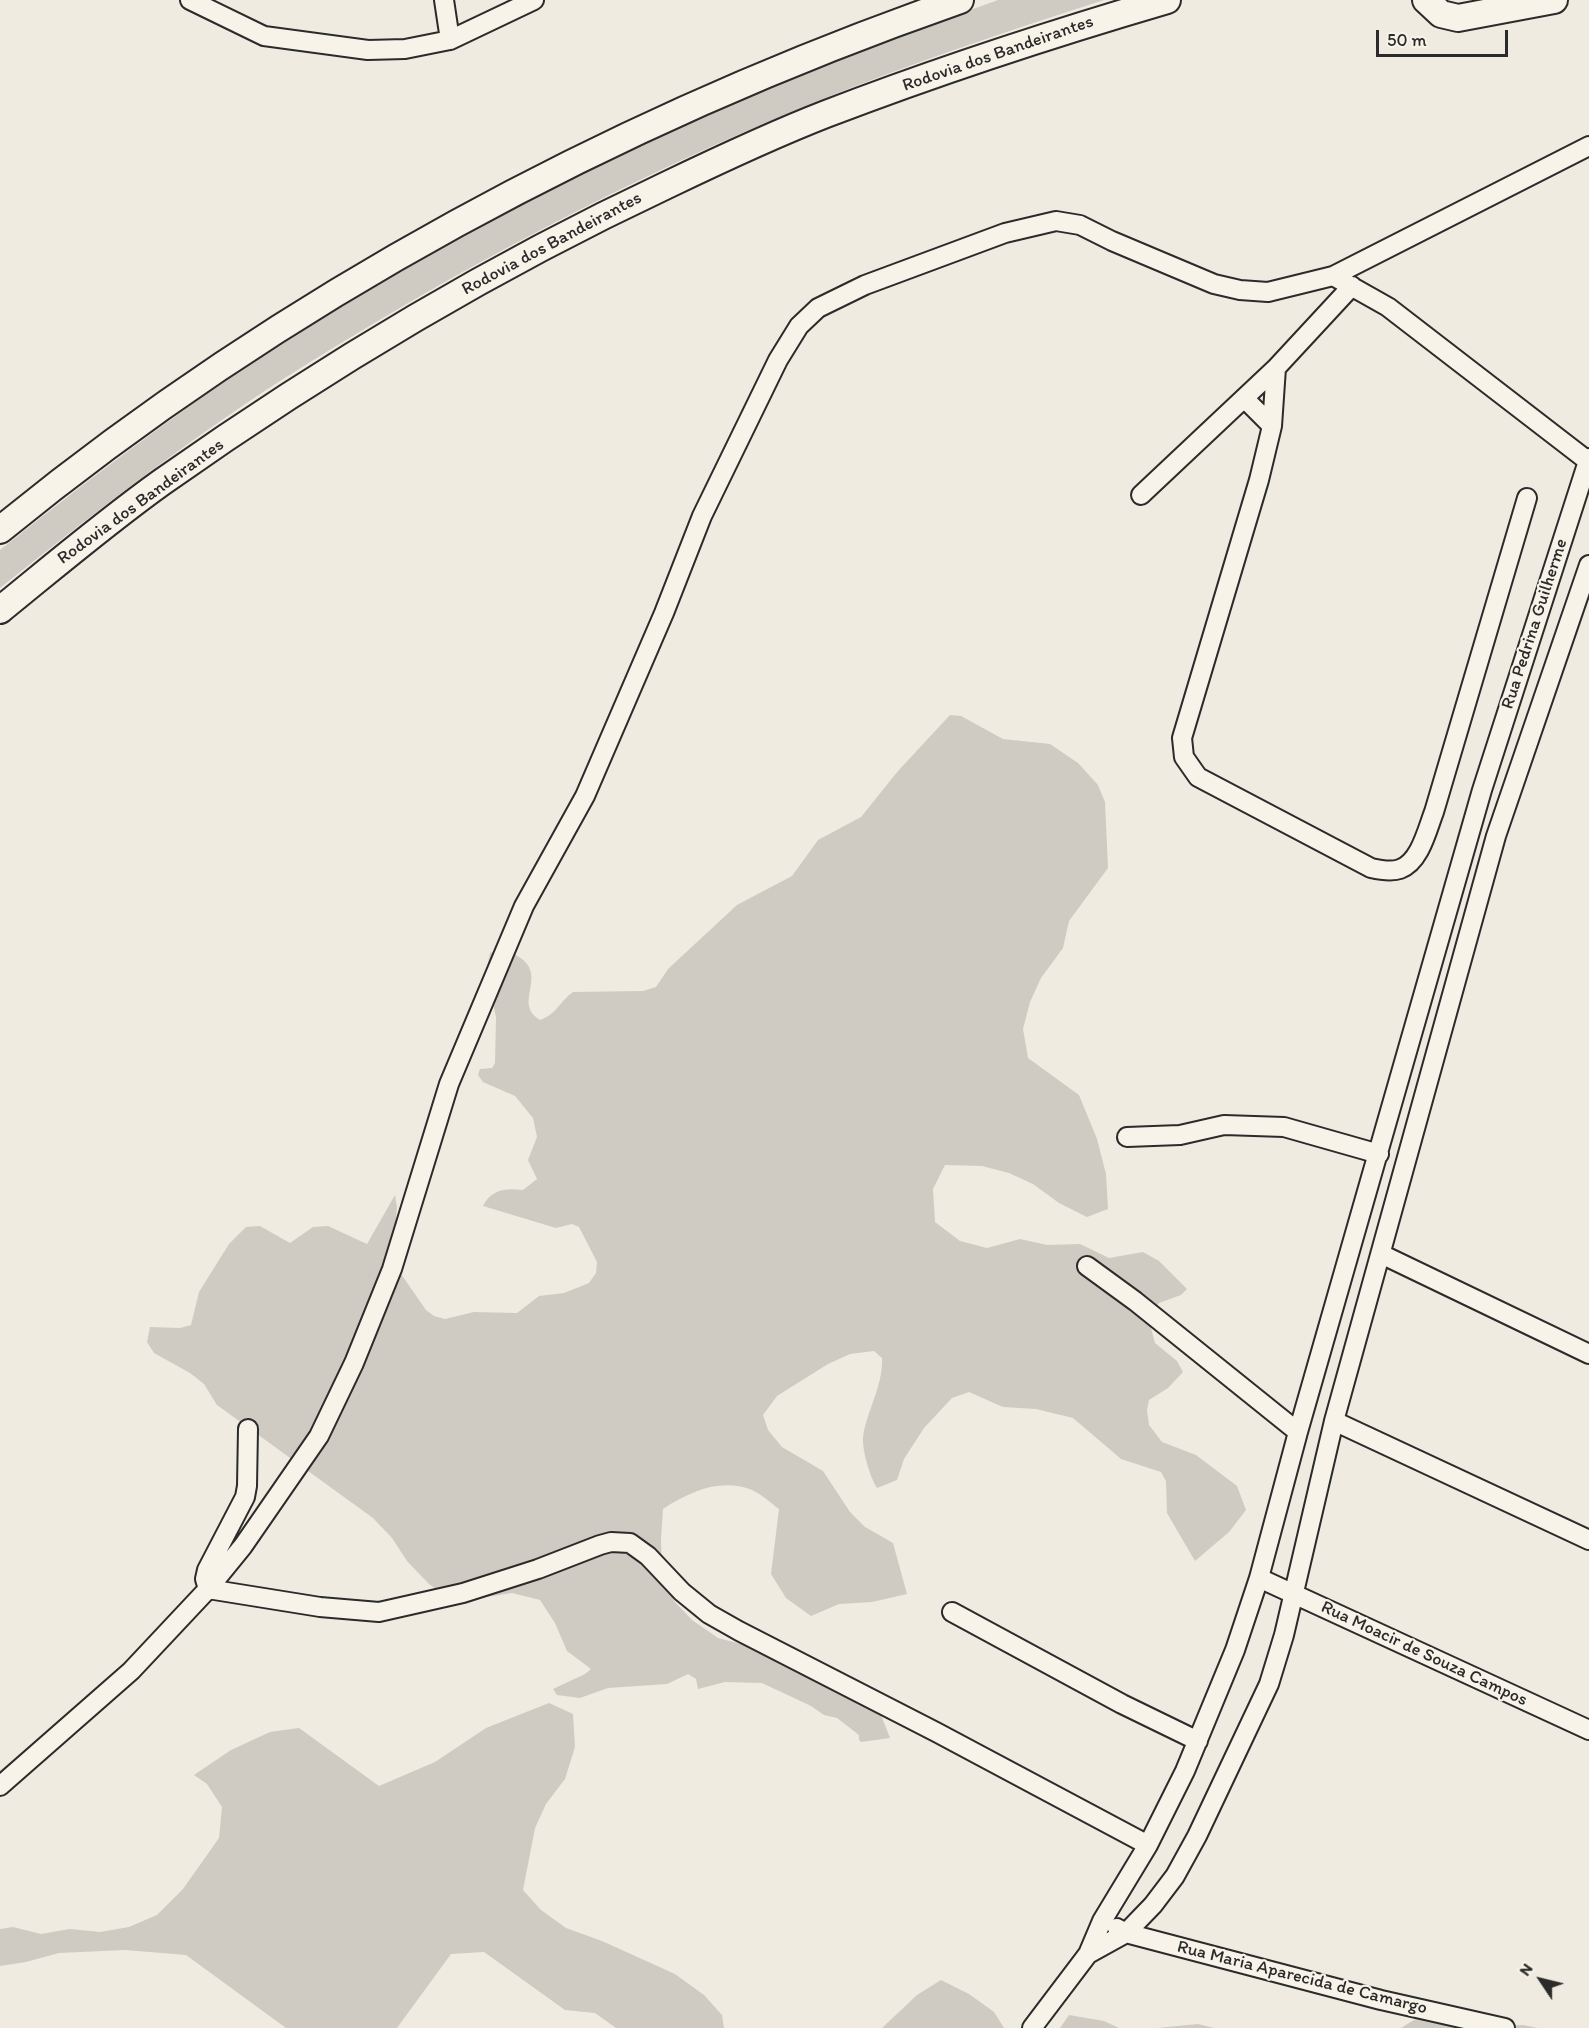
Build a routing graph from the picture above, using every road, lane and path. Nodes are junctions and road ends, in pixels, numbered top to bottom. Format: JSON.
{"nodes":[{"id":1,"x":190,"y":0,"type":"edge"},
{"id":2,"x":444,"y":0,"type":"edge"},
{"id":3,"x":534,"y":0,"type":"edge"},
{"id":4,"x":960,"y":0,"type":"edge"},
{"id":5,"x":1167,"y":0,"type":"edge"},
{"id":6,"x":1554,"y":0,"type":"edge"},
{"id":7,"x":1428,"y":1,"type":"edge"},
{"id":8,"x":450,"y":40,"type":"junction"},
{"id":9,"x":1589,"y":146,"type":"edge"},
{"id":10,"x":1333,"y":276,"type":"junction"},
{"id":11,"x":1353,"y":286,"type":"junction"},
{"id":12,"x":1276,"y":368,"type":"junction"},
{"id":13,"x":1244,"y":398,"type":"junction"},
{"id":14,"x":1272,"y":426,"type":"junction"},
{"id":15,"x":1588,"y":460,"type":"edge"},
{"id":16,"x":1141,"y":495,"type":"dead end"},
{"id":17,"x":1527,"y":498,"type":"dead end"},
{"id":18,"x":0,"y":530,"type":"edge"},
{"id":19,"x":1589,"y":565,"type":"edge"},
{"id":20,"x":0,"y":610,"type":"edge"},
{"id":21,"x":1482,"y":790,"type":"junction"},
{"id":22,"x":1473,"y":823,"type":"junction"},
{"id":23,"x":1494,"y":844,"type":"junction"},
{"id":24,"x":1127,"y":1137,"type":"dead end"},
{"id":25,"x":1379,"y":1154,"type":"junction"},
{"id":26,"x":1381,"y":1254,"type":"junction"},
{"id":27,"x":1087,"y":1266,"type":"dead end"},
{"id":28,"x":1589,"y":1354,"type":"edge"},
{"id":29,"x":1334,"y":1421,"type":"junction"},
{"id":30,"x":249,"y":1429,"type":"dead end"},
{"id":31,"x":1298,"y":1432,"type":"junction"},
{"id":32,"x":1589,"y":1540,"type":"edge"},
{"id":33,"x":1259,"y":1578,"type":"junction"},
{"id":34,"x":208,"y":1589,"type":"junction"},
{"id":35,"x":1294,"y":1595,"type":"junction"},
{"id":36,"x":952,"y":1612,"type":"dead end"},
{"id":37,"x":1589,"y":1730,"type":"edge"},
{"id":38,"x":1198,"y":1741,"type":"junction"},
{"id":39,"x":0,"y":1786,"type":"edge"},
{"id":40,"x":1148,"y":1845,"type":"junction"},
{"id":41,"x":1102,"y":1921,"type":"junction"},
{"id":42,"x":1126,"y":1933,"type":"junction"},
{"id":43,"x":1088,"y":1954,"type":"junction"},
{"id":44,"x":1032,"y":2028,"type":"edge"},
{"id":45,"x":1504,"y":2028,"type":"edge"}],
"edges":[{"from":1,"to":8,"type":"street"},
{"from":2,"to":8,"type":"street"},
{"from":3,"to":8,"type":"street"},
{"from":4,"to":18,"type":"highway"},
{"from":5,"to":20,"type":"highway","name":"Rodovia dos Bandeirantes"},
{"from":6,"to":7,"type":"highway"},
{"from":9,"to":10,"type":"street"},
{"from":10,"to":11,"type":"street"},
{"from":10,"to":34,"type":"street"},
{"from":11,"to":12,"type":"street"},
{"from":11,"to":15,"type":"street"},
{"from":12,"to":13,"type":"street"},
{"from":12,"to":14,"type":"street"},
{"from":13,"to":14,"type":"street"},
{"from":13,"to":16,"type":"street"},
{"from":14,"to":17,"type":"street"},
{"from":15,"to":21,"type":"street","name":"Rua Pedrina Guilherme"},
{"from":19,"to":23,"type":"street"},
{"from":21,"to":22,"type":"street","name":"Rua Pedrina Guilherme"},
{"from":21,"to":23,"type":"street"},
{"from":22,"to":23,"type":"street"},
{"from":22,"to":25,"type":"street","name":"Rua Pedrina Guilherme"},
{"from":23,"to":26,"type":"street"},
{"from":24,"to":25,"type":"street"},
{"from":25,"to":31,"type":"street","name":"Rua Pedrina Guilherme"},
{"from":26,"to":28,"type":"street"},
{"from":26,"to":29,"type":"street"},
{"from":27,"to":31,"type":"street"},
{"from":29,"to":32,"type":"street"},
{"from":29,"to":35,"type":"street"},
{"from":30,"to":34,"type":"street"},
{"from":31,"to":33,"type":"street","name":"Rua Pedrina Guilherme"},
{"from":33,"to":35,"type":"street","name":"Rua Moacir de Souza Campos"},
{"from":33,"to":38,"type":"street","name":"Rua Pedrina Guilherme"},
{"from":34,"to":39,"type":"street"},
{"from":34,"to":40,"type":"street"},
{"from":35,"to":37,"type":"street","name":"Rua Moacir de Souza Campos"},
{"from":35,"to":42,"type":"street"},
{"from":36,"to":38,"type":"street"},
{"from":38,"to":40,"type":"street","name":"Rua Pedrina Guilherme"},
{"from":40,"to":41,"type":"street","name":"Rua Pedrina Guilherme"},
{"from":41,"to":42,"type":"street","name":"Rua Maria Aparecida de Camargo"},
{"from":41,"to":43,"type":"street","name":"Rua Pedrina Guilherme"},
{"from":42,"to":43,"type":"street"},
{"from":42,"to":45,"type":"street","name":"Rua Maria Aparecida de Camargo"},
{"from":43,"to":44,"type":"street"}]}
